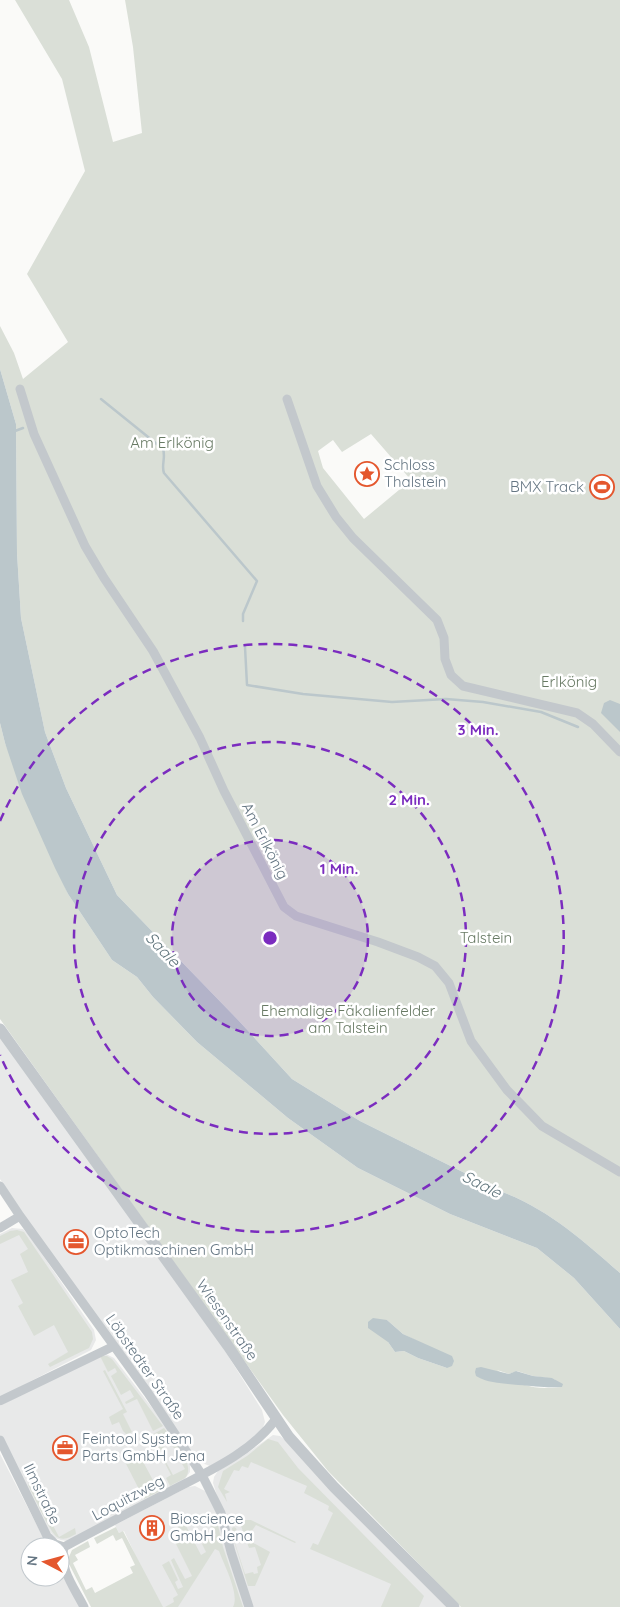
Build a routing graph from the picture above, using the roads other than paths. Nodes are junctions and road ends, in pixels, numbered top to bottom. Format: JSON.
{"nodes":[{"id":1,"x":20,"y":389,"type":"dead end"},
{"id":2,"x":287,"y":399,"type":"dead end"},
{"id":3,"x":620,"y":752,"type":"edge"},
{"id":4,"x":0,"y":1029,"type":"edge"},
{"id":5,"x":620,"y":1172,"type":"edge"},
{"id":6,"x":0,"y":1186,"type":"edge"},
{"id":7,"x":20,"y":1216,"type":"junction"},
{"id":8,"x":0,"y":1228,"type":"edge"},
{"id":9,"x":114,"y":1346,"type":"junction"},
{"id":10,"x":0,"y":1401,"type":"edge"},
{"id":11,"x":276,"y":1419,"type":"junction"},
{"id":12,"x":0,"y":1440,"type":"edge"},
{"id":13,"x":202,"y":1475,"type":"junction"},
{"id":14,"x":48,"y":1537,"type":"edge"},
{"id":15,"x":70,"y":1544,"type":"edge"},
{"id":16,"x":70,"y":1580,"type":"edge"},
{"id":17,"x":84,"y":1607,"type":"edge"},
{"id":18,"x":249,"y":1607,"type":"edge"},
{"id":19,"x":454,"y":1607,"type":"edge"}],
"edges":[{"from":1,"to":5,"type":"street","name":"Am Erlkönig"},
{"from":2,"to":3,"type":"street"},
{"from":4,"to":11,"type":"street","name":"Wiesenstraße"},
{"from":6,"to":7,"type":"street","name":"Löbstedter Straße"},
{"from":7,"to":8,"type":"street"},
{"from":7,"to":9,"type":"street","name":"Löbstedter Straße"},
{"from":9,"to":10,"type":"street"},
{"from":9,"to":13,"type":"street","name":"Löbstedter Straße"},
{"from":11,"to":13,"type":"street","name":"Loquitzweg"},
{"from":11,"to":19,"type":"street","name":"Wiesenstraße"},
{"from":12,"to":14,"type":"street","name":"Ilmstraße"},
{"from":13,"to":15,"type":"street","name":"Loquitzweg"},
{"from":13,"to":18,"type":"street","name":"Löbstedter Straße"},
{"from":16,"to":17,"type":"street"}]}
